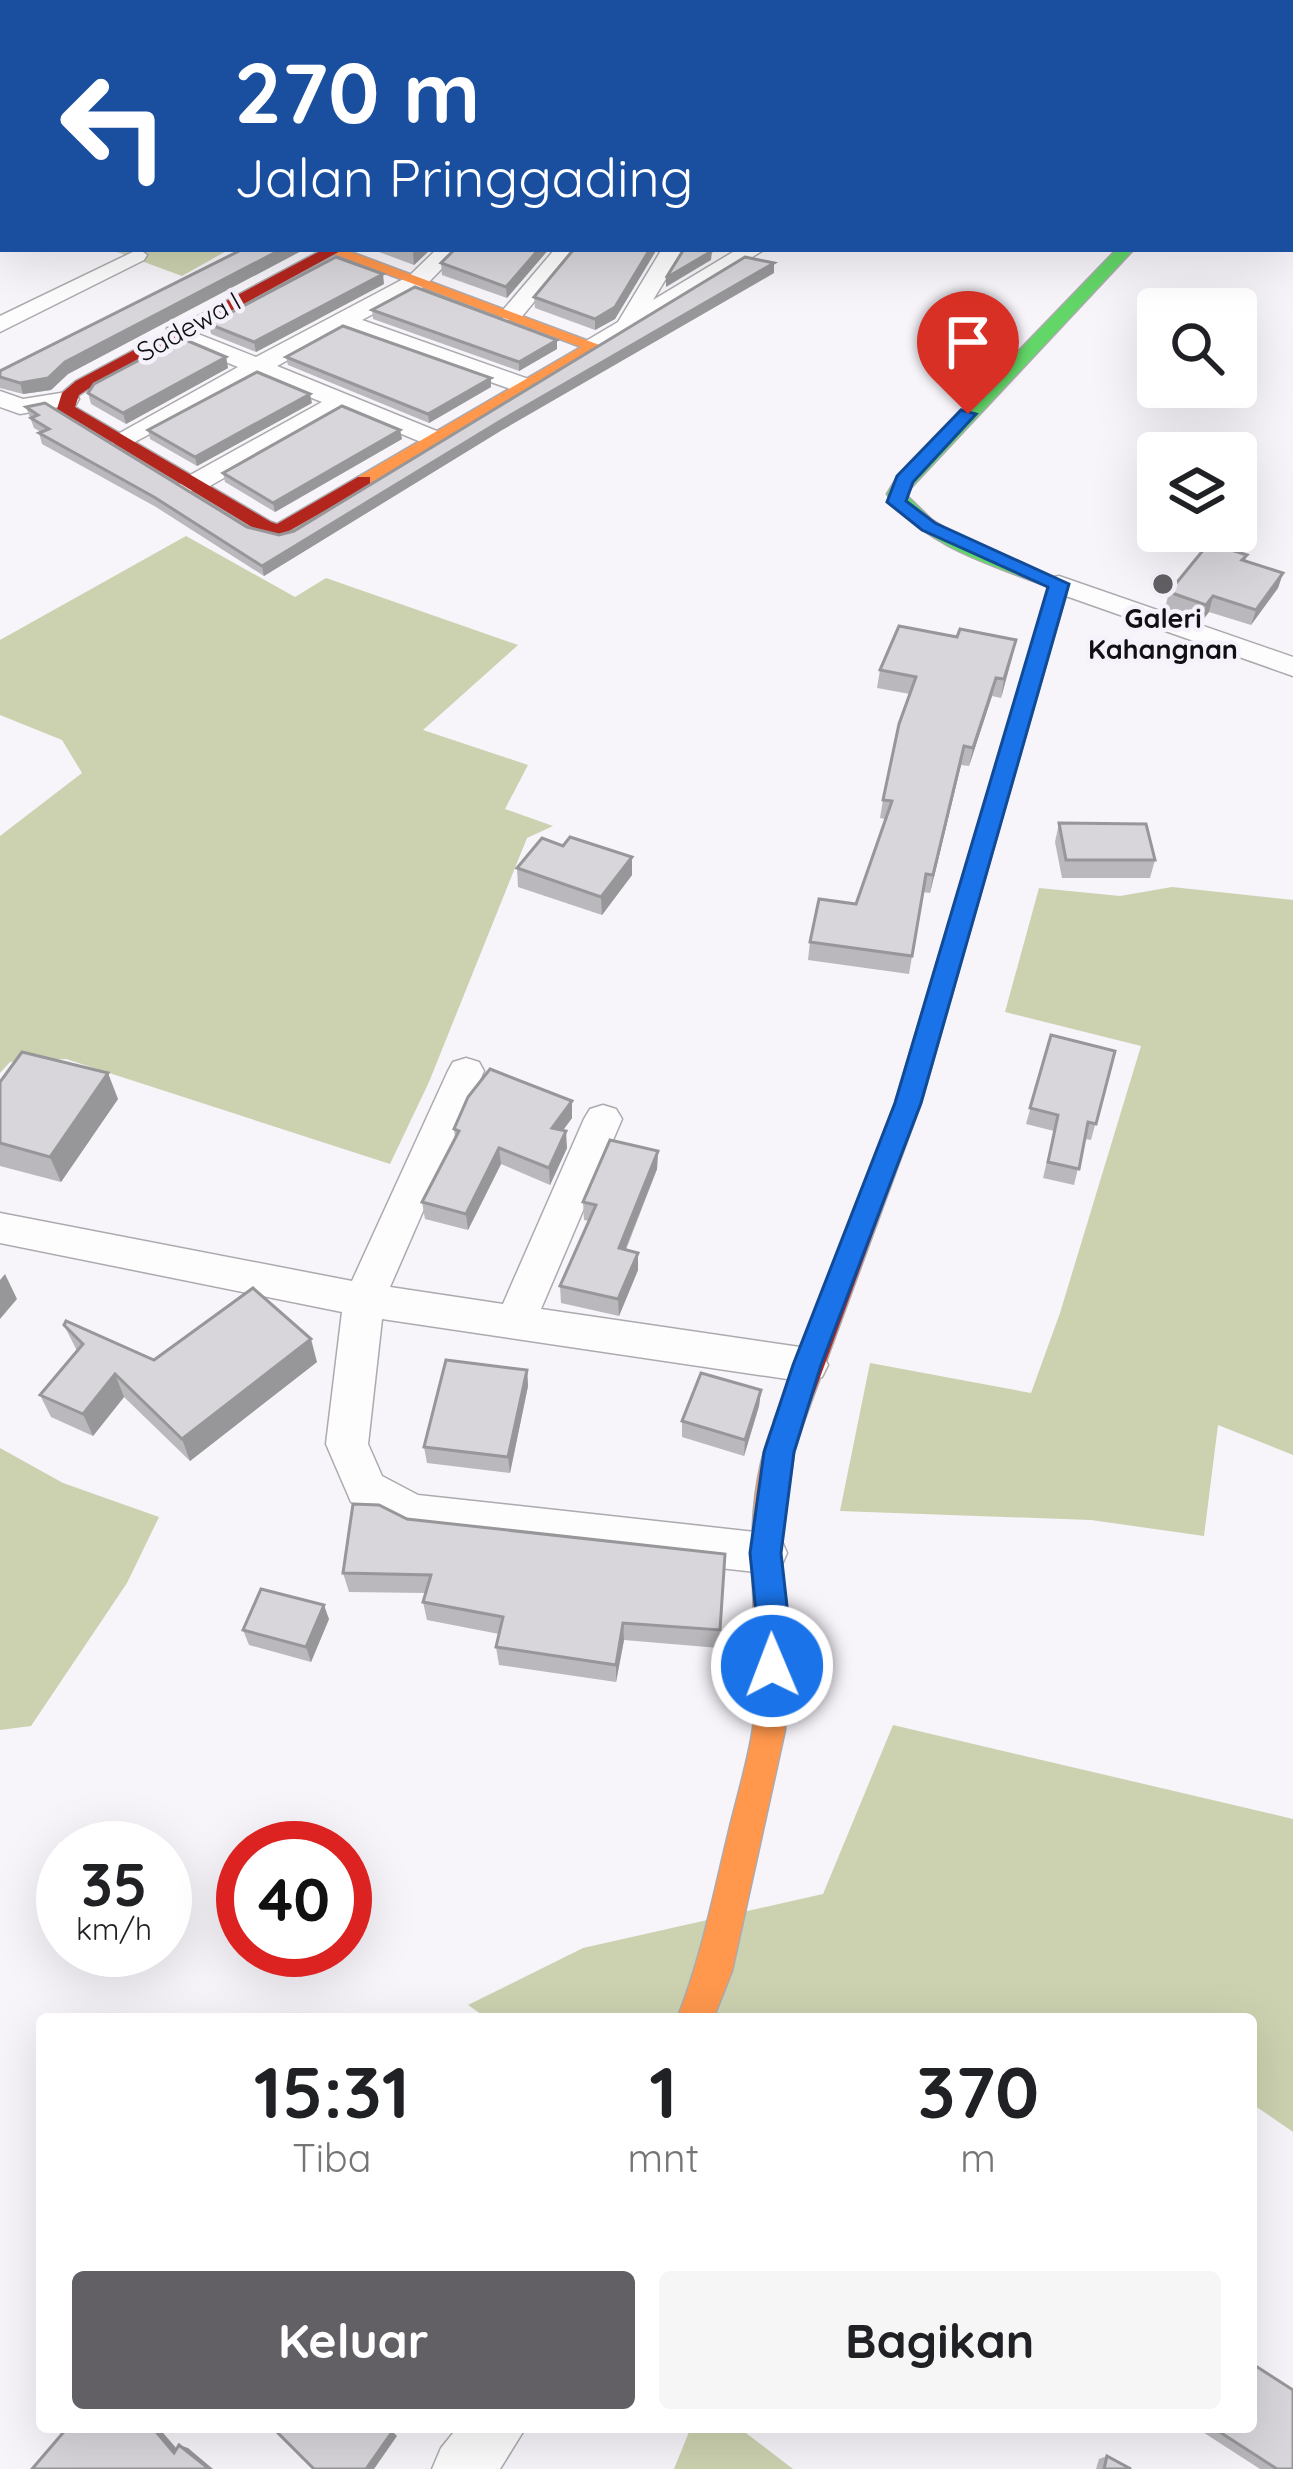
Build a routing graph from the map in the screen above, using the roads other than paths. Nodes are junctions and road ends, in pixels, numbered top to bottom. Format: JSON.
{"nodes":[{"id":1,"x":329,"y":252,"type":"edge"},
{"id":2,"x":338,"y":252,"type":"edge"},
{"id":3,"x":447,"y":252,"type":"edge"},
{"id":4,"x":564,"y":252,"type":"edge"},
{"id":5,"x":671,"y":252,"type":"edge"},
{"id":6,"x":749,"y":252,"type":"edge"},
{"id":7,"x":1123,"y":252,"type":"edge"},
{"id":8,"x":136,"y":255,"type":"dead end"},
{"id":9,"x":417,"y":281,"type":"junction"},
{"id":10,"x":511,"y":315,"type":"junction"},
{"id":11,"x":342,"y":321,"type":"junction"},
{"id":12,"x":0,"y":325,"type":"edge"},
{"id":13,"x":627,"y":326,"type":"junction"},
{"id":14,"x":175,"y":333,"type":"junction"},
{"id":15,"x":594,"y":346,"type":"junction"},
{"id":16,"x":257,"y":366,"type":"junction"},
{"id":17,"x":525,"y":386,"type":"junction"},
{"id":18,"x":0,"y":398,"type":"edge"},
{"id":19,"x":342,"y":401,"type":"junction"},
{"id":20,"x":71,"y":408,"type":"junction"},
{"id":21,"x":122,"y":439,"type":"junction"},
{"id":22,"x":435,"y":439,"type":"junction"},
{"id":23,"x":192,"y":485,"type":"junction"},
{"id":24,"x":1059,"y":584,"type":"junction"},
{"id":25,"x":1293,"y":667,"type":"edge"},
{"id":26,"x":466,"y":1071,"type":"dead end"},
{"id":27,"x":603,"y":1119,"type":"dead end"},
{"id":28,"x":0,"y":1228,"type":"edge"},
{"id":29,"x":364,"y":1300,"type":"junction"},
{"id":30,"x":514,"y":1322,"type":"junction"},
{"id":31,"x":807,"y":1365,"type":"junction"},
{"id":32,"x":765,"y":1553,"type":"junction"},
{"id":33,"x":697,"y":2013,"type":"edge"},
{"id":34,"x":491,"y":2433,"type":"edge"},
{"id":35,"x":462,"y":2469,"type":"edge"}],
"edges":[{"from":1,"to":14,"type":"street","name":"Sadewa I"},
{"from":2,"to":9,"type":"street"},
{"from":3,"to":9,"type":"street"},
{"from":4,"to":10,"type":"street"},
{"from":5,"to":13,"type":"street"},
{"from":6,"to":13,"type":"street"},
{"from":7,"to":24,"type":"street"},
{"from":8,"to":12,"type":"street"},
{"from":9,"to":10,"type":"street"},
{"from":9,"to":11,"type":"street"},
{"from":10,"to":15,"type":"street"},
{"from":11,"to":16,"type":"street"},
{"from":11,"to":17,"type":"street"},
{"from":13,"to":15,"type":"street"},
{"from":14,"to":16,"type":"street"},
{"from":14,"to":20,"type":"street","name":"Sadewa I"},
{"from":15,"to":17,"type":"street"},
{"from":16,"to":19,"type":"street"},
{"from":16,"to":21,"type":"street"},
{"from":17,"to":22,"type":"street"},
{"from":18,"to":20,"type":"street"},
{"from":19,"to":22,"type":"street"},
{"from":19,"to":23,"type":"street"},
{"from":20,"to":21,"type":"street"},
{"from":21,"to":23,"type":"street"},
{"from":22,"to":23,"type":"street"},
{"from":24,"to":25,"type":"street"},
{"from":24,"to":31,"type":"street"},
{"from":26,"to":29,"type":"street"},
{"from":27,"to":30,"type":"street"},
{"from":28,"to":29,"type":"street"},
{"from":29,"to":30,"type":"street"},
{"from":29,"to":32,"type":"street"},
{"from":30,"to":31,"type":"street"},
{"from":31,"to":32,"type":"street"},
{"from":32,"to":33,"type":"street"},
{"from":34,"to":35,"type":"street"}]}
